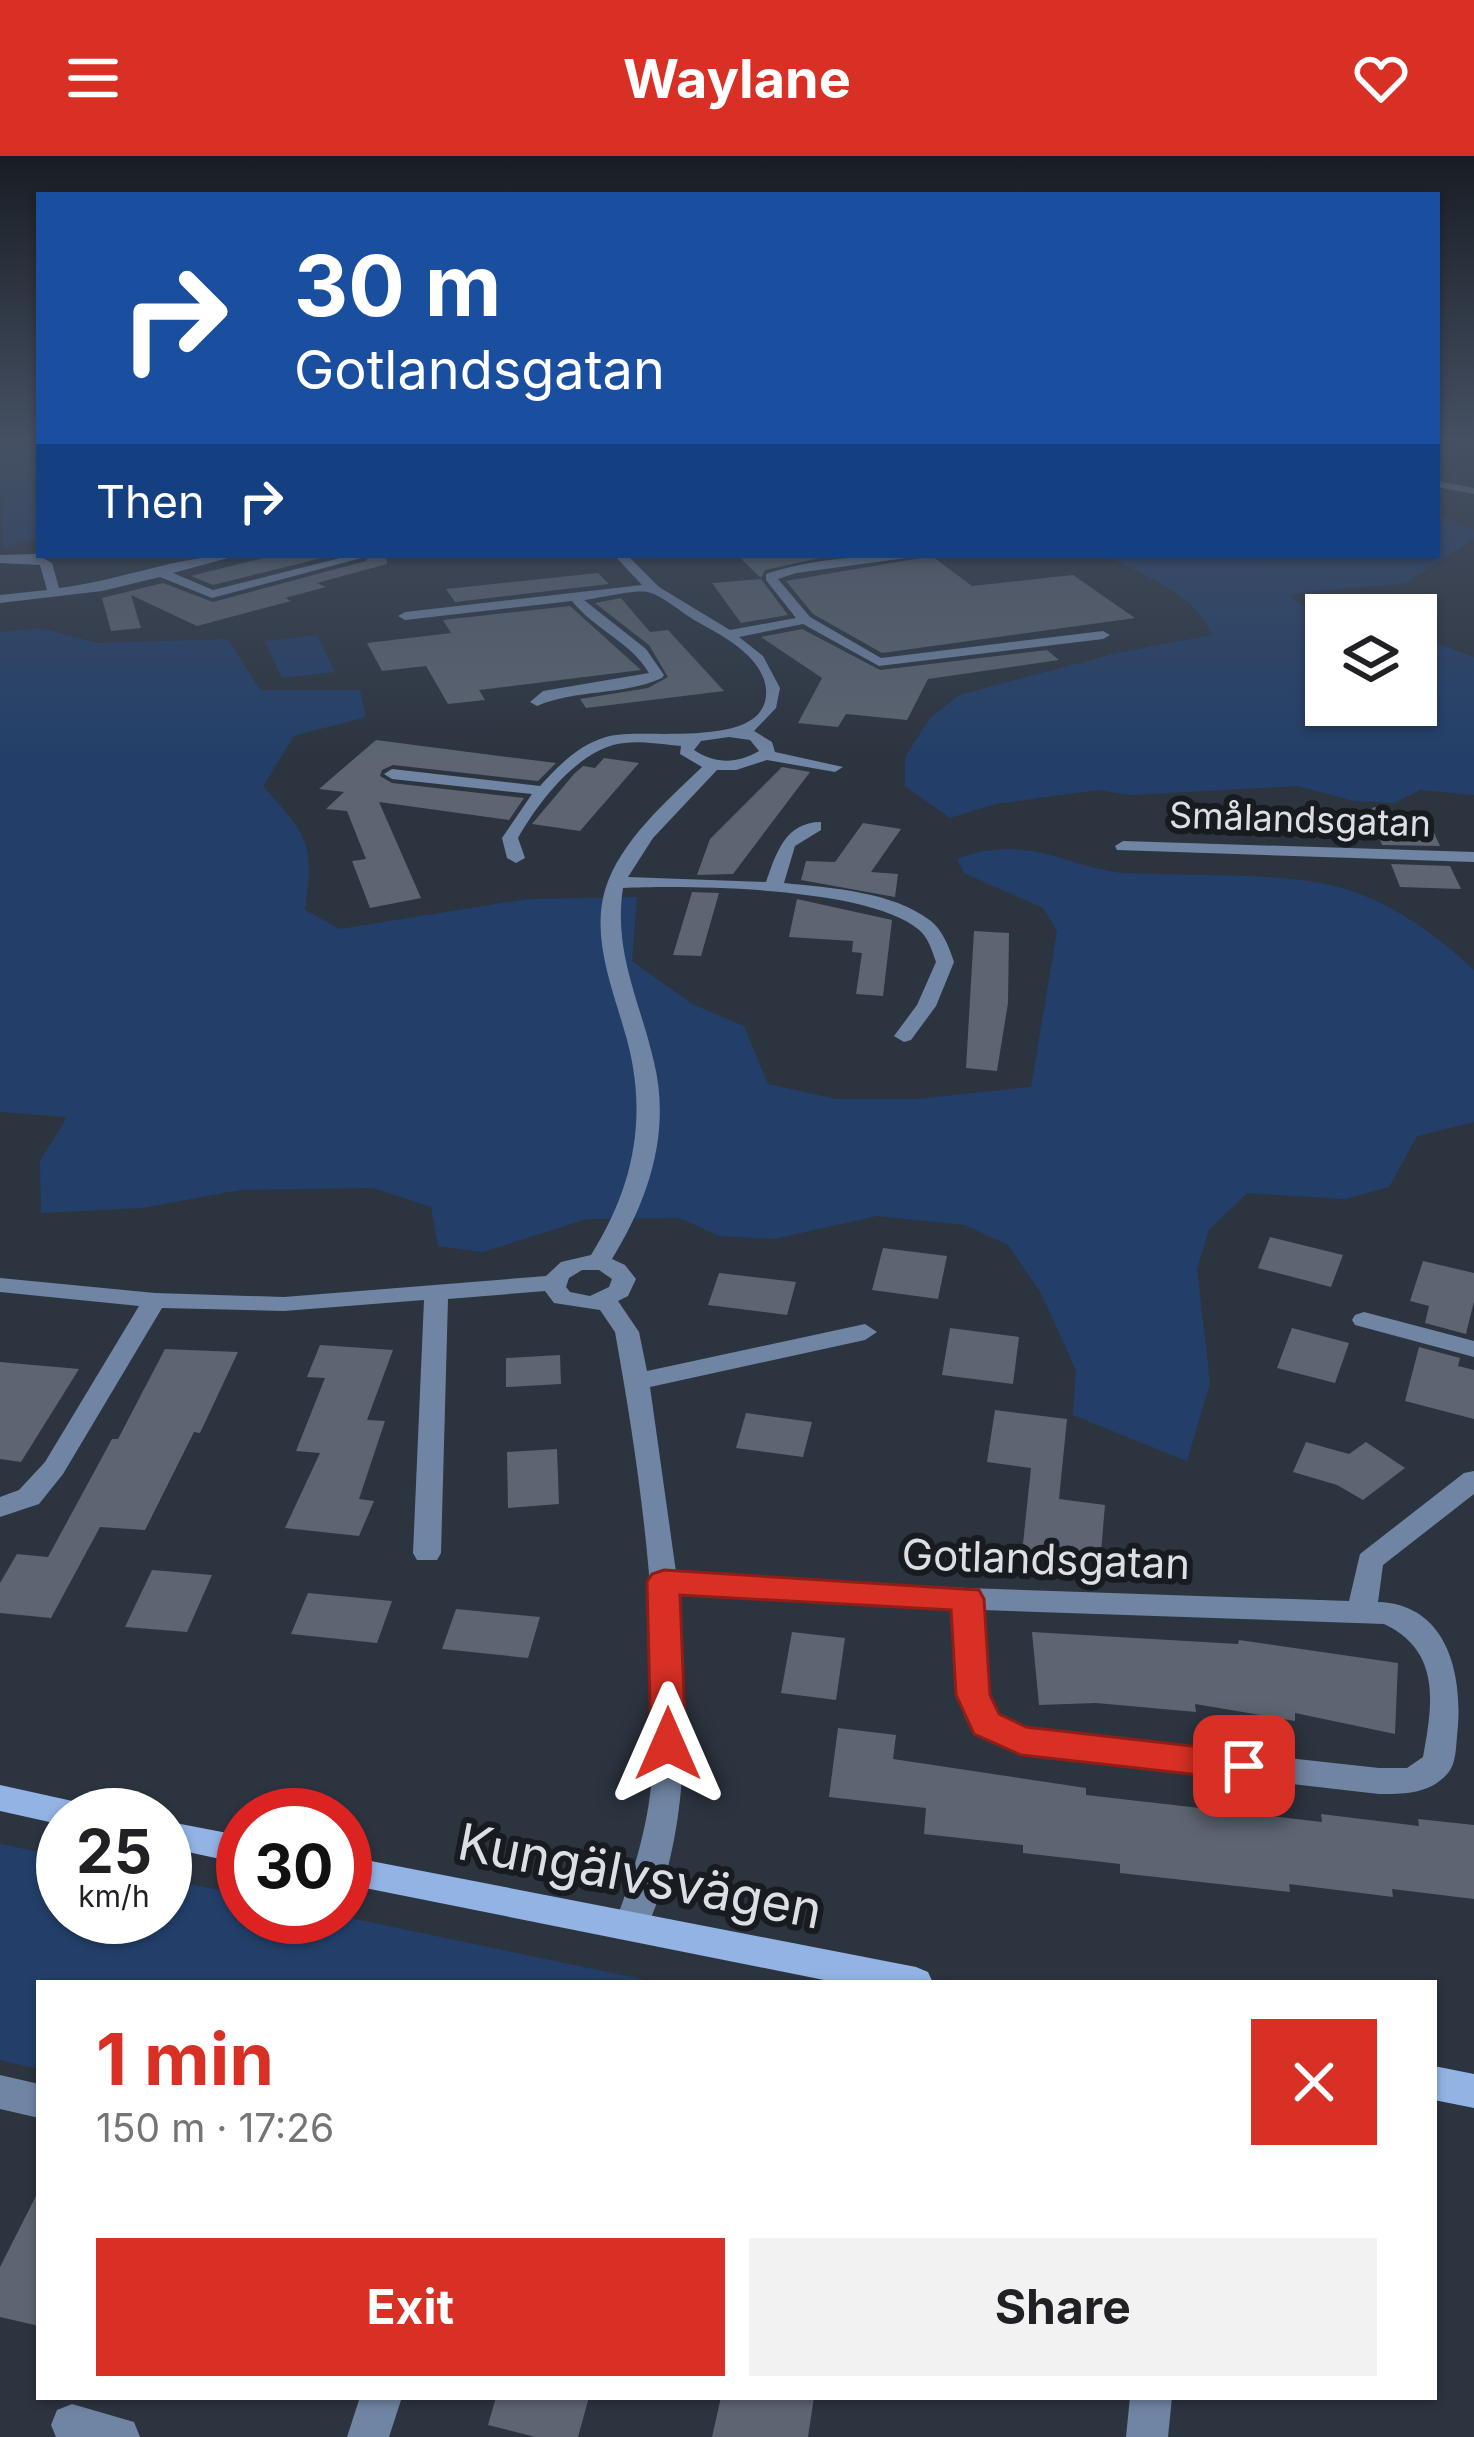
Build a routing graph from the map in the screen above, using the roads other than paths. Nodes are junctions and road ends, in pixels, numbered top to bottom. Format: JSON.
{"nodes":[{"id":1,"x":222,"y":558,"type":"edge"},
{"id":2,"x":355,"y":558,"type":"edge"},
{"id":3,"x":623,"y":558,"type":"edge"},
{"id":4,"x":897,"y":558,"type":"edge"},
{"id":5,"x":0,"y":560,"type":"edge"},
{"id":6,"x":164,"y":574,"type":"junction"},
{"id":7,"x":651,"y":588,"type":"junction"},
{"id":8,"x":54,"y":593,"type":"junction"},
{"id":9,"x":576,"y":598,"type":"junction"},
{"id":10,"x":0,"y":599,"type":"edge"},
{"id":11,"x":405,"y":616,"type":"dead end"},
{"id":12,"x":805,"y":620,"type":"junction"},
{"id":13,"x":726,"y":634,"type":"junction"},
{"id":14,"x":1103,"y":635,"type":"dead end"},
{"id":15,"x":537,"y":702,"type":"dead end"},
{"id":16,"x":743,"y":734,"type":"junction"},
{"id":17,"x":688,"y":742,"type":"junction"},
{"id":18,"x":765,"y":755,"type":"junction"},
{"id":19,"x":714,"y":764,"type":"junction"},
{"id":20,"x":835,"y":766,"type":"dead end"},
{"id":21,"x":392,"y":774,"type":"dead end"},
{"id":22,"x":544,"y":791,"type":"junction"},
{"id":23,"x":814,"y":826,"type":"dead end"},
{"id":24,"x":1123,"y":846,"type":"dead end"},
{"id":25,"x":1474,"y":857,"type":"edge"},
{"id":26,"x":516,"y":858,"type":"dead end"},
{"id":27,"x":618,"y":882,"type":"junction"},
{"id":28,"x":773,"y":889,"type":"junction"},
{"id":29,"x":904,"y":1036,"type":"dead end"},
{"id":30,"x":598,"y":1262,"type":"junction"},
{"id":31,"x":554,"y":1283,"type":"junction"},
{"id":32,"x":0,"y":1285,"type":"edge"},
{"id":33,"x":436,"y":1296,"type":"junction"},
{"id":34,"x":155,"y":1300,"type":"junction"},
{"id":35,"x":606,"y":1301,"type":"junction"},
{"id":36,"x":1364,"y":1320,"type":"dead end"},
{"id":37,"x":865,"y":1332,"type":"dead end"},
{"id":38,"x":1474,"y":1349,"type":"edge"},
{"id":39,"x":636,"y":1380,"type":"junction"},
{"id":40,"x":1474,"y":1480,"type":"edge"},
{"id":41,"x":4,"y":1507,"type":"edge"},
{"id":42,"x":427,"y":1553,"type":"dead end"},
{"id":43,"x":664,"y":1582,"type":"junction"},
{"id":44,"x":967,"y":1599,"type":"junction"},
{"id":45,"x":1362,"y":1610,"type":"junction"},
{"id":46,"x":0,"y":1798,"type":"edge"},
{"id":47,"x":36,"y":1806,"type":"edge"},
{"id":48,"x":372,"y":1875,"type":"edge"},
{"id":49,"x":631,"y":1926,"type":"junction"},
{"id":50,"x":901,"y":1980,"type":"edge"},
{"id":51,"x":1437,"y":2085,"type":"edge"},
{"id":52,"x":1474,"y":2091,"type":"edge"},
{"id":53,"x":0,"y":2092,"type":"edge"},
{"id":54,"x":36,"y":2100,"type":"edge"},
{"id":55,"x":380,"y":2400,"type":"edge"},
{"id":56,"x":1151,"y":2400,"type":"edge"},
{"id":57,"x":72,"y":2425,"type":"dead end"},
{"id":58,"x":119,"y":2437,"type":"edge"},
{"id":59,"x":368,"y":2437,"type":"edge"},
{"id":60,"x":1147,"y":2437,"type":"edge"}],
"edges":[{"from":1,"to":6,"type":"street"},
{"from":2,"to":6,"type":"street"},
{"from":3,"to":7,"type":"street"},
{"from":4,"to":12,"type":"street"},
{"from":5,"to":8,"type":"street"},
{"from":6,"to":8,"type":"street"},
{"from":7,"to":9,"type":"street"},
{"from":7,"to":13,"type":"street"},
{"from":8,"to":10,"type":"street"},
{"from":9,"to":11,"type":"street"},
{"from":9,"to":15,"type":"street"},
{"from":12,"to":13,"type":"street"},
{"from":12,"to":14,"type":"street"},
{"from":13,"to":16,"type":"street"},
{"from":16,"to":17,"type":"street"},
{"from":16,"to":18,"type":"street"},
{"from":17,"to":19,"type":"street"},
{"from":17,"to":22,"type":"street"},
{"from":18,"to":19,"type":"street"},
{"from":18,"to":20,"type":"street"},
{"from":19,"to":27,"type":"street"},
{"from":21,"to":22,"type":"street"},
{"from":22,"to":26,"type":"street"},
{"from":23,"to":28,"type":"street"},
{"from":24,"to":25,"type":"street","name":"Smålandsgatan"},
{"from":27,"to":28,"type":"street"},
{"from":27,"to":30,"type":"street"},
{"from":28,"to":29,"type":"street"},
{"from":30,"to":31,"type":"street"},
{"from":30,"to":35,"type":"street"},
{"from":31,"to":33,"type":"street"},
{"from":31,"to":35,"type":"street"},
{"from":32,"to":34,"type":"street"},
{"from":33,"to":34,"type":"street"},
{"from":33,"to":42,"type":"street"},
{"from":34,"to":41,"type":"street"},
{"from":35,"to":39,"type":"street"},
{"from":36,"to":38,"type":"street"},
{"from":37,"to":39,"type":"street"},
{"from":39,"to":43,"type":"street"},
{"from":40,"to":45,"type":"street"},
{"from":43,"to":44,"type":"street","name":"Gotlandsgatan"},
{"from":43,"to":49,"type":"street"},
{"from":44,"to":45,"type":"street","name":"Gotlandsgatan"},
{"from":44,"to":45,"type":"street","name":"Gotlandsgatan"},
{"from":46,"to":47,"type":"main road"},
{"from":48,"to":49,"type":"main road","name":"Kungälvsvägen"},
{"from":49,"to":50,"type":"main road","name":"Kungälvsvägen"},
{"from":51,"to":52,"type":"main road"},
{"from":53,"to":54,"type":"street"},
{"from":55,"to":59,"type":"street"},
{"from":56,"to":60,"type":"street"},
{"from":57,"to":58,"type":"street"}]}
